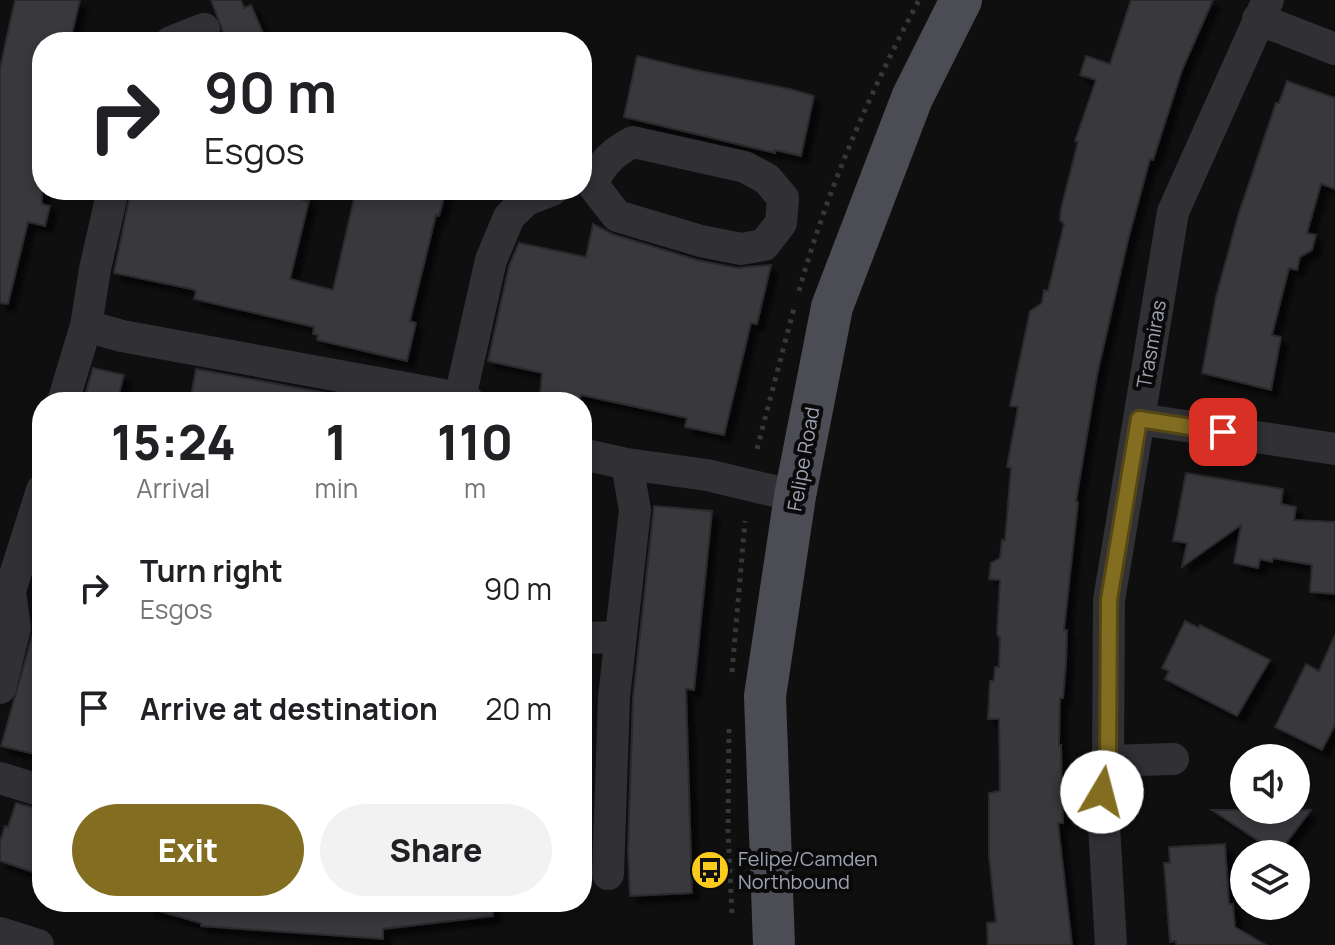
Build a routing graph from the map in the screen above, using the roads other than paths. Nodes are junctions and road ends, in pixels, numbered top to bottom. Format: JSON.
{"nodes":[{"id":1,"x":961,"y":0,"type":"edge"},
{"id":2,"x":1263,"y":9,"type":"edge"},
{"id":3,"x":204,"y":29,"type":"dead end"},
{"id":4,"x":196,"y":32,"type":"edge"},
{"id":5,"x":1335,"y":49,"type":"edge"},
{"id":6,"x":592,"y":177,"type":"edge"},
{"id":7,"x":592,"y":189,"type":"edge"},
{"id":8,"x":111,"y":200,"type":"edge"},
{"id":9,"x":526,"y":200,"type":"edge"},
{"id":10,"x":86,"y":326,"type":"junction"},
{"id":11,"x":66,"y":392,"type":"edge"},
{"id":12,"x":422,"y":392,"type":"edge"},
{"id":13,"x":466,"y":392,"type":"edge"},
{"id":14,"x":1139,"y":419,"type":"junction"},
{"id":15,"x":1335,"y":449,"type":"edge"},
{"id":16,"x":592,"y":456,"type":"edge"},
{"id":17,"x":627,"y":464,"type":"junction"},
{"id":18,"x":795,"y":496,"type":"junction"},
{"id":19,"x":32,"y":522,"type":"edge"},
{"id":20,"x":620,"y":637,"type":"junction"},
{"id":21,"x":592,"y":638,"type":"edge"},
{"id":22,"x":0,"y":688,"type":"edge"},
{"id":23,"x":1173,"y":759,"type":"dead end"},
{"id":24,"x":1108,"y":761,"type":"junction"},
{"id":25,"x":0,"y":778,"type":"edge"},
{"id":26,"x":32,"y":788,"type":"edge"},
{"id":27,"x":597,"y":826,"type":"edge"},
{"id":28,"x":608,"y":874,"type":"dead end"},
{"id":29,"x":0,"y":933,"type":"edge"},
{"id":30,"x":38,"y":945,"type":"edge"},
{"id":31,"x":774,"y":945,"type":"edge"},
{"id":32,"x":1111,"y":945,"type":"edge"}],
"edges":[{"from":1,"to":18,"type":"main road","name":"Felipe Road"},
{"from":2,"to":5,"type":"street"},
{"from":2,"to":14,"type":"street","name":"Trasmiras"},
{"from":3,"to":4,"type":"street"},
{"from":6,"to":7,"type":"street"},
{"from":8,"to":10,"type":"street"},
{"from":9,"to":13,"type":"street"},
{"from":10,"to":11,"type":"street"},
{"from":10,"to":12,"type":"street"},
{"from":14,"to":15,"type":"street"},
{"from":14,"to":24,"type":"street","name":"Trasmiras"},
{"from":16,"to":17,"type":"street"},
{"from":17,"to":18,"type":"street"},
{"from":17,"to":20,"type":"street"},
{"from":18,"to":31,"type":"main road","name":"Felipe Road"},
{"from":19,"to":22,"type":"street"},
{"from":20,"to":21,"type":"street"},
{"from":20,"to":27,"type":"street"},
{"from":23,"to":24,"type":"street"},
{"from":24,"to":32,"type":"street","name":"Trasmiras"},
{"from":25,"to":26,"type":"street"},
{"from":27,"to":28,"type":"street"},
{"from":29,"to":30,"type":"street"}]}
